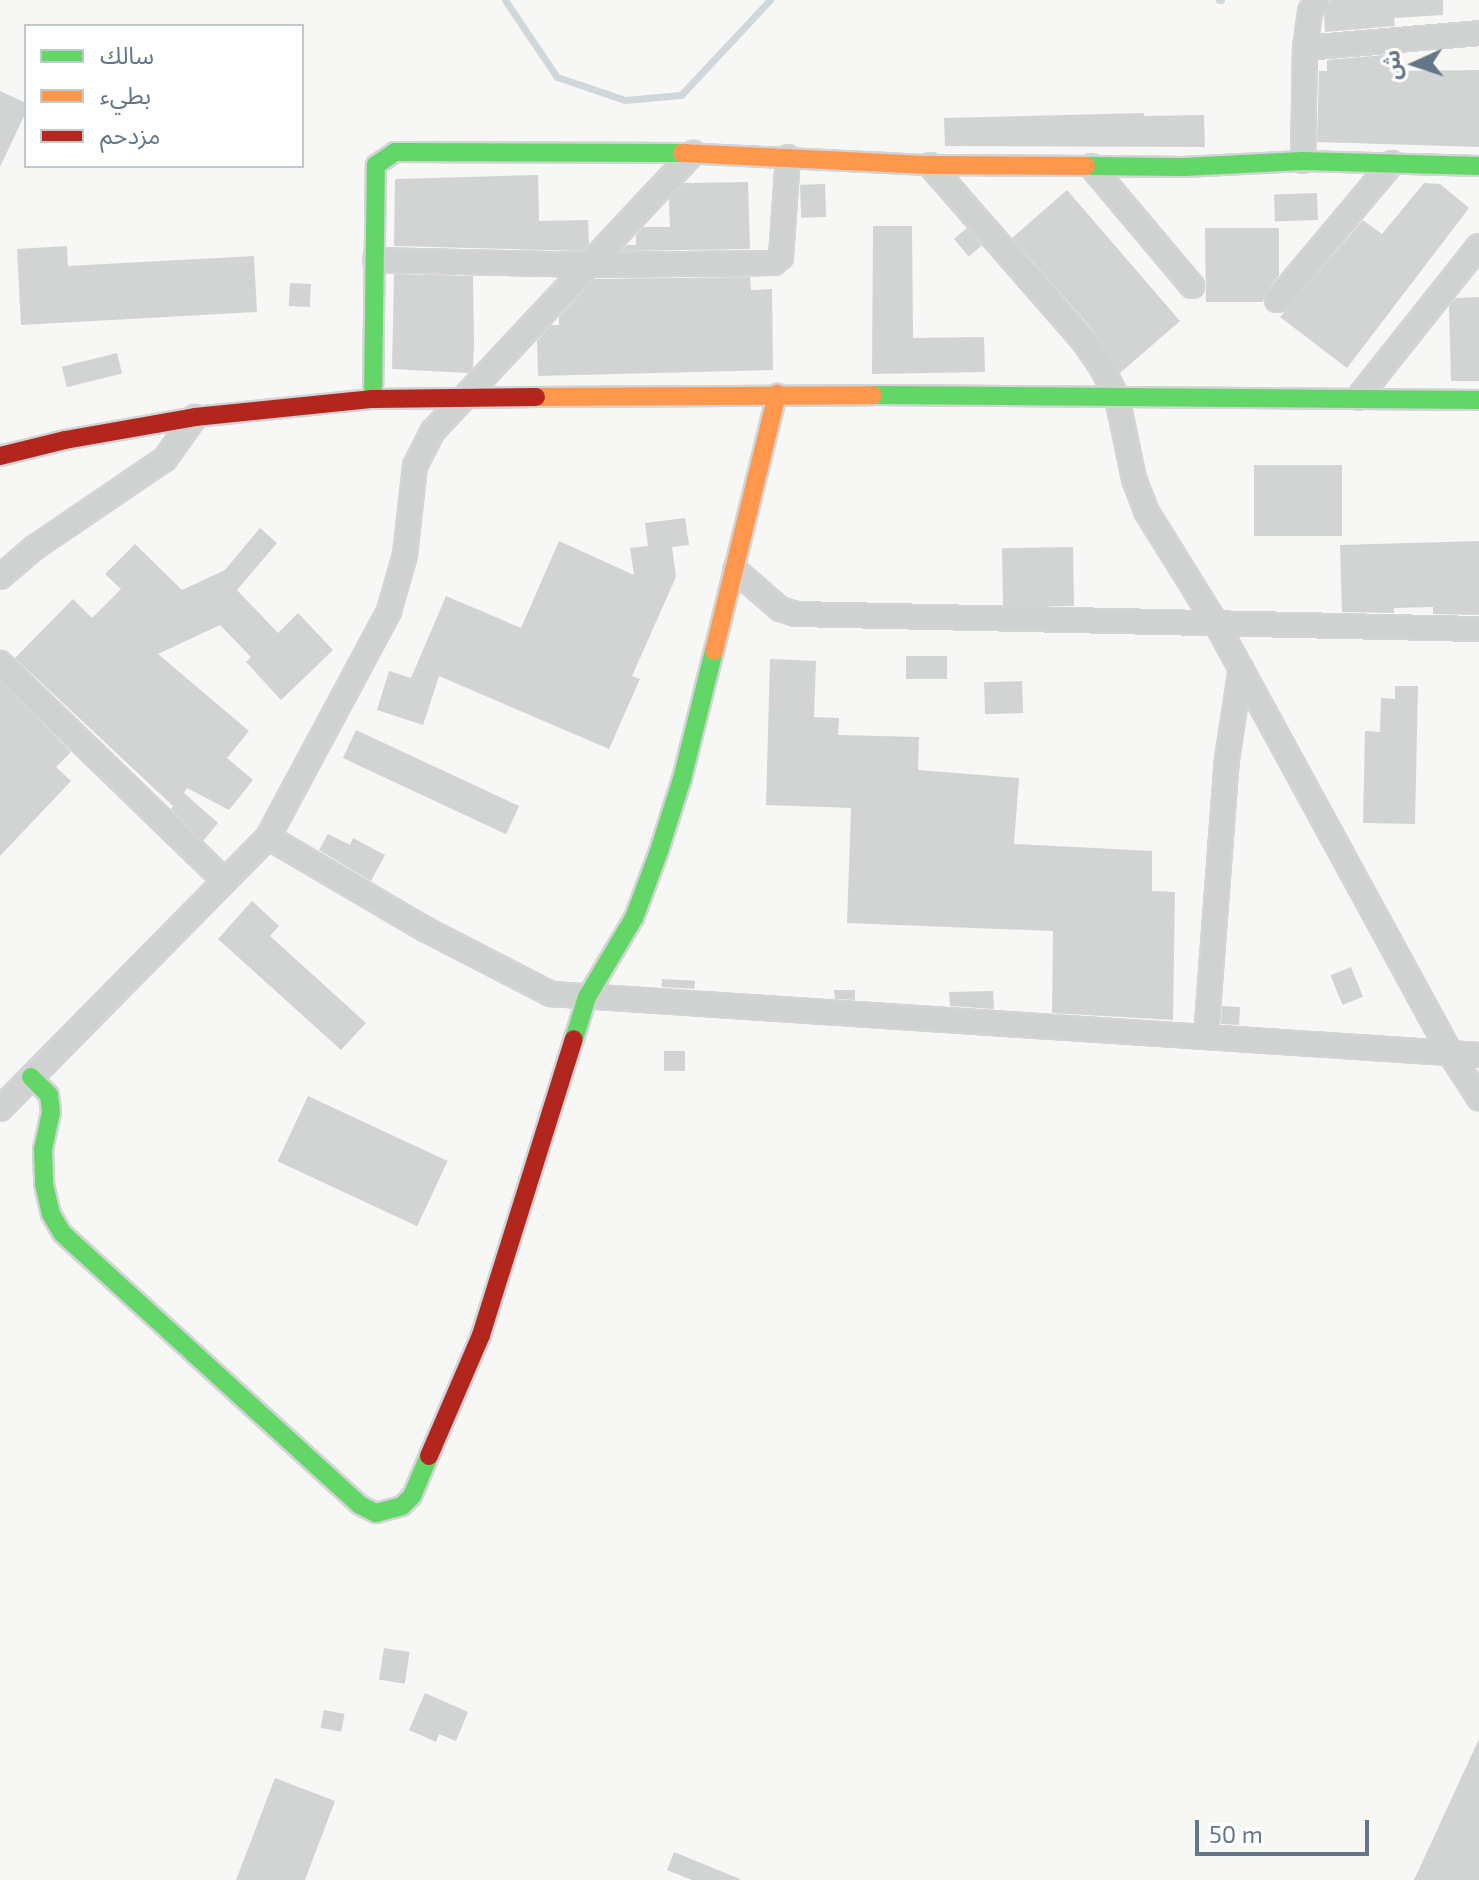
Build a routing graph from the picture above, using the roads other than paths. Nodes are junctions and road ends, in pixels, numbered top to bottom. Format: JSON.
{"nodes":[{"id":1,"x":1317,"y":0,"type":"edge"},
{"id":2,"x":1479,"y":33,"type":"edge"},
{"id":3,"x":1305,"y":48,"type":"junction"},
{"id":4,"x":693,"y":153,"type":"junction"},
{"id":5,"x":788,"y":157,"type":"junction"},
{"id":6,"x":1303,"y":161,"type":"junction"},
{"id":7,"x":1392,"y":163,"type":"junction"},
{"id":8,"x":930,"y":165,"type":"junction"},
{"id":9,"x":1091,"y":166,"type":"junction"},
{"id":10,"x":1479,"y":166,"type":"edge"},
{"id":11,"x":1479,"y":246,"type":"edge"},
{"id":12,"x":375,"y":260,"type":"junction"},
{"id":13,"x":591,"y":265,"type":"junction"},
{"id":14,"x":1470,"y":272,"type":"edge"},
{"id":15,"x":1192,"y":286,"type":"dead end"},
{"id":16,"x":1277,"y":300,"type":"dead end"},
{"id":17,"x":777,"y":394,"type":"junction"},
{"id":18,"x":465,"y":396,"type":"junction"},
{"id":19,"x":1117,"y":398,"type":"junction"},
{"id":20,"x":1358,"y":398,"type":"junction"},
{"id":21,"x":373,"y":399,"type":"junction"},
{"id":22,"x":1479,"y":400,"type":"edge"},
{"id":23,"x":195,"y":417,"type":"junction"},
{"id":24,"x":0,"y":456,"type":"edge"},
{"id":25,"x":735,"y":570,"type":"junction"},
{"id":26,"x":0,"y":577,"type":"edge"},
{"id":27,"x":1217,"y":625,"type":"junction"},
{"id":28,"x":1479,"y":629,"type":"edge"},
{"id":29,"x":0,"y":663,"type":"edge"},
{"id":30,"x":1241,"y":668,"type":"junction"},
{"id":31,"x":268,"y":837,"type":"junction"},
{"id":32,"x":225,"y":881,"type":"junction"},
{"id":33,"x":587,"y":997,"type":"junction"},
{"id":34,"x":1206,"y":1037,"type":"junction"},
{"id":35,"x":1450,"y":1053,"type":"junction"},
{"id":36,"x":1479,"y":1055,"type":"edge"},
{"id":37,"x":31,"y":1077,"type":"junction"},
{"id":38,"x":1479,"y":1098,"type":"edge"},
{"id":39,"x":0,"y":1109,"type":"edge"}],
"edges":[{"from":1,"to":3,"type":"street"},
{"from":2,"to":3,"type":"street"},
{"from":3,"to":6,"type":"street"},
{"from":4,"to":5,"type":"street"},
{"from":4,"to":12,"type":"street"},
{"from":4,"to":13,"type":"street"},
{"from":5,"to":8,"type":"street"},
{"from":5,"to":13,"type":"street"},
{"from":6,"to":7,"type":"street"},
{"from":6,"to":9,"type":"street"},
{"from":7,"to":10,"type":"street"},
{"from":7,"to":16,"type":"street"},
{"from":8,"to":9,"type":"street"},
{"from":8,"to":19,"type":"street"},
{"from":9,"to":15,"type":"street"},
{"from":11,"to":14,"type":"street"},
{"from":12,"to":13,"type":"street"},
{"from":12,"to":21,"type":"street"},
{"from":13,"to":18,"type":"street"},
{"from":14,"to":20,"type":"street"},
{"from":17,"to":18,"type":"street"},
{"from":17,"to":19,"type":"street"},
{"from":17,"to":25,"type":"street"},
{"from":18,"to":21,"type":"street"},
{"from":18,"to":31,"type":"street"},
{"from":19,"to":20,"type":"street"},
{"from":19,"to":27,"type":"street"},
{"from":20,"to":22,"type":"street"},
{"from":21,"to":23,"type":"street"},
{"from":23,"to":24,"type":"street"},
{"from":23,"to":26,"type":"street"},
{"from":25,"to":27,"type":"street"},
{"from":25,"to":33,"type":"street"},
{"from":27,"to":28,"type":"street"},
{"from":27,"to":30,"type":"street"},
{"from":29,"to":32,"type":"street"},
{"from":30,"to":34,"type":"street"},
{"from":30,"to":35,"type":"street"},
{"from":31,"to":32,"type":"street"},
{"from":31,"to":33,"type":"street"},
{"from":32,"to":37,"type":"street"},
{"from":33,"to":34,"type":"street"},
{"from":33,"to":37,"type":"street"},
{"from":34,"to":35,"type":"street"},
{"from":35,"to":36,"type":"street"},
{"from":35,"to":38,"type":"street"},
{"from":37,"to":39,"type":"street"}]}
